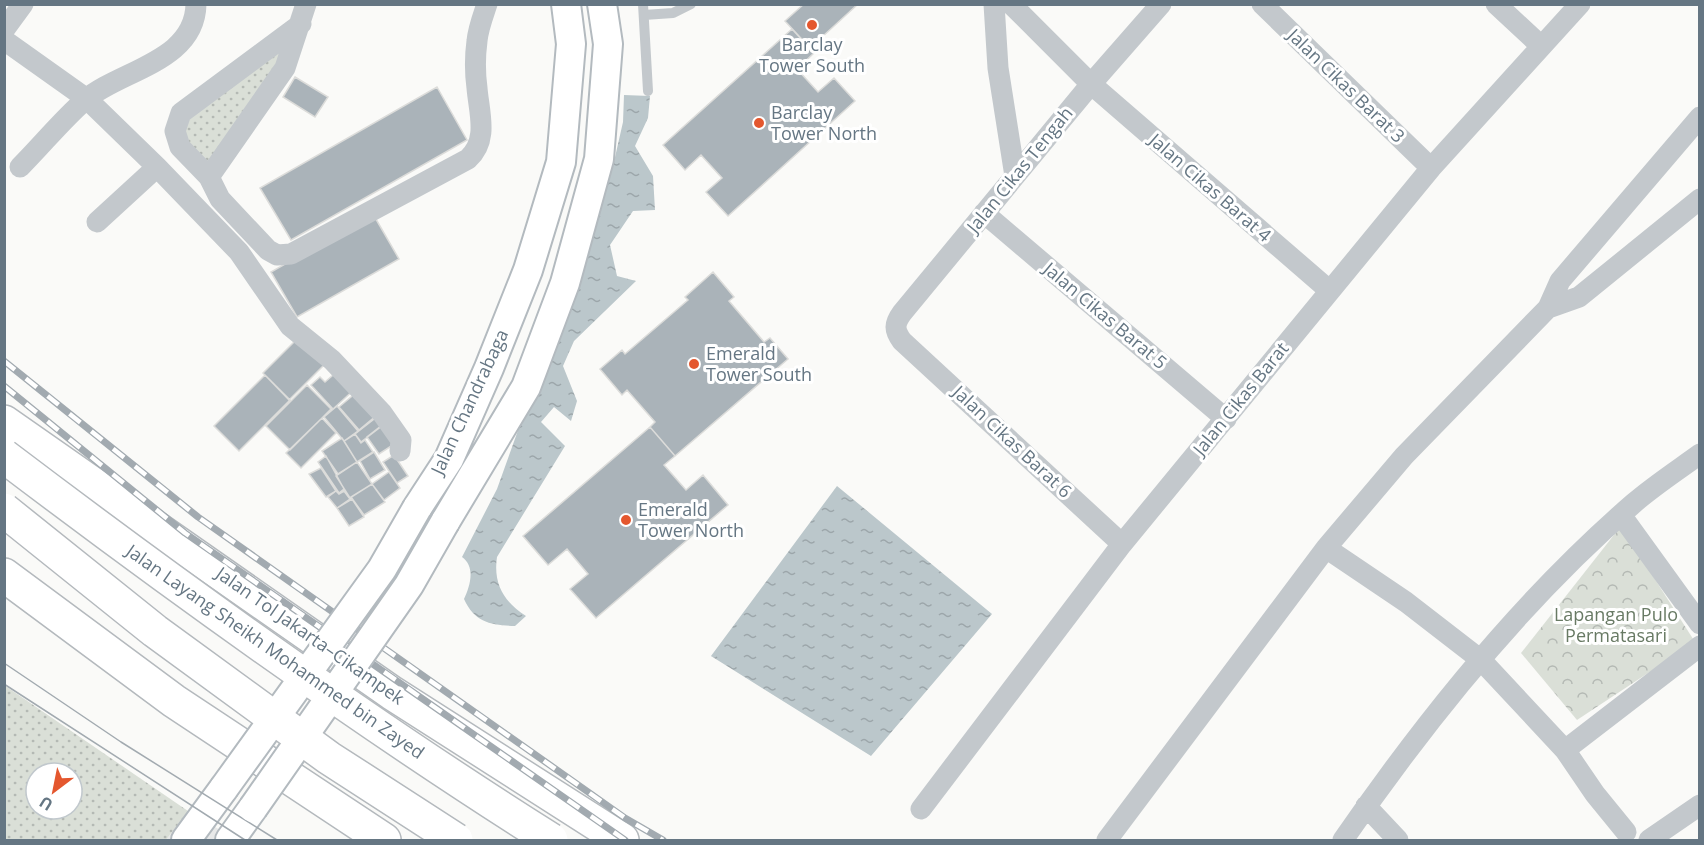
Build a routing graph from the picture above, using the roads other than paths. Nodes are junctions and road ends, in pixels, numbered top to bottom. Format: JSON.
{"nodes":[{"id":1,"x":23,"y":4,"type":"edge"},
{"id":2,"x":196,"y":4,"type":"edge"},
{"id":3,"x":487,"y":4,"type":"edge"},
{"id":4,"x":566,"y":4,"type":"edge"},
{"id":5,"x":602,"y":4,"type":"edge"},
{"id":6,"x":691,"y":4,"type":"edge"},
{"id":7,"x":994,"y":4,"type":"edge"},
{"id":8,"x":1011,"y":4,"type":"edge"},
{"id":9,"x":1161,"y":4,"type":"edge"},
{"id":10,"x":1262,"y":4,"type":"edge"},
{"id":11,"x":1496,"y":4,"type":"edge"},
{"id":12,"x":1580,"y":4,"type":"edge"},
{"id":13,"x":643,"y":10,"type":"edge"},
{"id":14,"x":304,"y":14,"type":"edge"},
{"id":15,"x":4,"y":30,"type":"edge"},
{"id":16,"x":4,"y":40,"type":"edge"},
{"id":17,"x":1541,"y":46,"type":"junction"},
{"id":18,"x":1090,"y":84,"type":"junction"},
{"id":19,"x":648,"y":91,"type":"dead end"},
{"id":20,"x":87,"y":99,"type":"junction"},
{"id":21,"x":1696,"y":130,"type":"edge"},
{"id":22,"x":20,"y":167,"type":"dead end"},
{"id":23,"x":157,"y":167,"type":"junction"},
{"id":24,"x":1431,"y":168,"type":"junction"},
{"id":25,"x":1015,"y":176,"type":"junction"},
{"id":26,"x":209,"y":177,"type":"junction"},
{"id":27,"x":1700,"y":200,"type":"edge"},
{"id":28,"x":984,"y":213,"type":"junction"},
{"id":29,"x":97,"y":222,"type":"dead end"},
{"id":30,"x":1330,"y":291,"type":"junction"},
{"id":31,"x":1548,"y":308,"type":"junction"},
{"id":32,"x":902,"y":341,"type":"joint"},
{"id":33,"x":1226,"y":419,"type":"junction"},
{"id":34,"x":4,"y":422,"type":"edge"},
{"id":35,"x":400,"y":451,"type":"dead end"},
{"id":36,"x":1700,"y":454,"type":"edge"},
{"id":37,"x":4,"y":456,"type":"edge"},
{"id":38,"x":4,"y":510,"type":"edge"},
{"id":39,"x":1622,"y":515,"type":"junction"},
{"id":40,"x":1122,"y":544,"type":"junction"},
{"id":41,"x":1326,"y":548,"type":"junction"},
{"id":42,"x":4,"y":575,"type":"edge"},
{"id":43,"x":1700,"y":624,"type":"edge"},
{"id":44,"x":1700,"y":646,"type":"edge"},
{"id":45,"x":1481,"y":660,"type":"junction"},
{"id":46,"x":1565,"y":750,"type":"junction"},
{"id":47,"x":1700,"y":805,"type":"edge"},
{"id":48,"x":1366,"y":806,"type":"junction"},
{"id":49,"x":921,"y":809,"type":"dead end"},
{"id":50,"x":1626,"y":832,"type":"dead end"},
{"id":51,"x":186,"y":840,"type":"edge"},
{"id":52,"x":230,"y":840,"type":"edge"},
{"id":53,"x":384,"y":840,"type":"edge"},
{"id":54,"x":456,"y":840,"type":"edge"},
{"id":55,"x":551,"y":840,"type":"edge"},
{"id":56,"x":622,"y":840,"type":"edge"},
{"id":57,"x":1107,"y":840,"type":"edge"},
{"id":58,"x":1343,"y":840,"type":"edge"},
{"id":59,"x":1398,"y":840,"type":"edge"},
{"id":60,"x":1649,"y":840,"type":"edge"}],
"edges":[{"from":1,"to":15,"type":"street"},
{"from":2,"to":20,"type":"street"},
{"from":3,"to":26,"type":"street"},
{"from":4,"to":51,"type":"street","name":"Jalan Chandrabaga","bridge":true},
{"from":5,"to":52,"type":"street","name":"Jalan Chandrabaga","bridge":true},
{"from":6,"to":13,"type":"lane"},
{"from":7,"to":25,"type":"street"},
{"from":8,"to":18,"type":"street","name":"Jalan Cikas Barat 4"},
{"from":9,"to":18,"type":"street","name":"Jalan Cikas Tengah"},
{"from":10,"to":24,"type":"street","name":"Jalan Cikas Barat 3"},
{"from":11,"to":17,"type":"street"},
{"from":12,"to":17,"type":"street","name":"Jalan Cikas Barat"},
{"from":13,"to":19,"type":"lane"},
{"from":14,"to":26,"type":"street"},
{"from":14,"to":26,"type":"street"},
{"from":16,"to":20,"type":"street"},
{"from":17,"to":24,"type":"street","name":"Jalan Cikas Barat"},
{"from":18,"to":25,"type":"street","name":"Jalan Cikas Tengah"},
{"from":18,"to":30,"type":"street","name":"Jalan Cikas Barat 4"},
{"from":20,"to":22,"type":"street"},
{"from":20,"to":23,"type":"street"},
{"from":21,"to":31,"type":"street"},
{"from":23,"to":29,"type":"street"},
{"from":23,"to":35,"type":"street"},
{"from":24,"to":30,"type":"street","name":"Jalan Cikas Barat"},
{"from":25,"to":28,"type":"street","name":"Jalan Cikas Tengah"},
{"from":27,"to":31,"type":"street"},
{"from":28,"to":32,"type":"street","name":"Jalan Cikas Tengah"},
{"from":28,"to":33,"type":"street","name":"Jalan Cikas Barat 5"},
{"from":30,"to":33,"type":"street","name":"Jalan Cikas Barat"},
{"from":31,"to":41,"type":"street"},
{"from":32,"to":40,"type":"street","name":"Jalan Cikas Barat 6"},
{"from":33,"to":40,"type":"street","name":"Jalan Cikas Barat"},
{"from":34,"to":56,"type":"highway","name":"Jalan Tol Jakarta–Cikampek"},
{"from":36,"to":39,"type":"street"},
{"from":37,"to":55,"type":"highway","name":"Jalan Layang Sheikh Mohammed bin Zayed","bridge":true},
{"from":38,"to":54,"type":"highway","bridge":true},
{"from":39,"to":43,"type":"street"},
{"from":39,"to":45,"type":"street"},
{"from":40,"to":49,"type":"street","name":"Jalan Cikas Barat"},
{"from":41,"to":45,"type":"street"},
{"from":41,"to":57,"type":"street"},
{"from":42,"to":53,"type":"highway"},
{"from":44,"to":46,"type":"street"},
{"from":45,"to":46,"type":"street"},
{"from":45,"to":48,"type":"street"},
{"from":46,"to":50,"type":"street"},
{"from":47,"to":60,"type":"street"},
{"from":48,"to":58,"type":"street"},
{"from":48,"to":59,"type":"street"}]}
